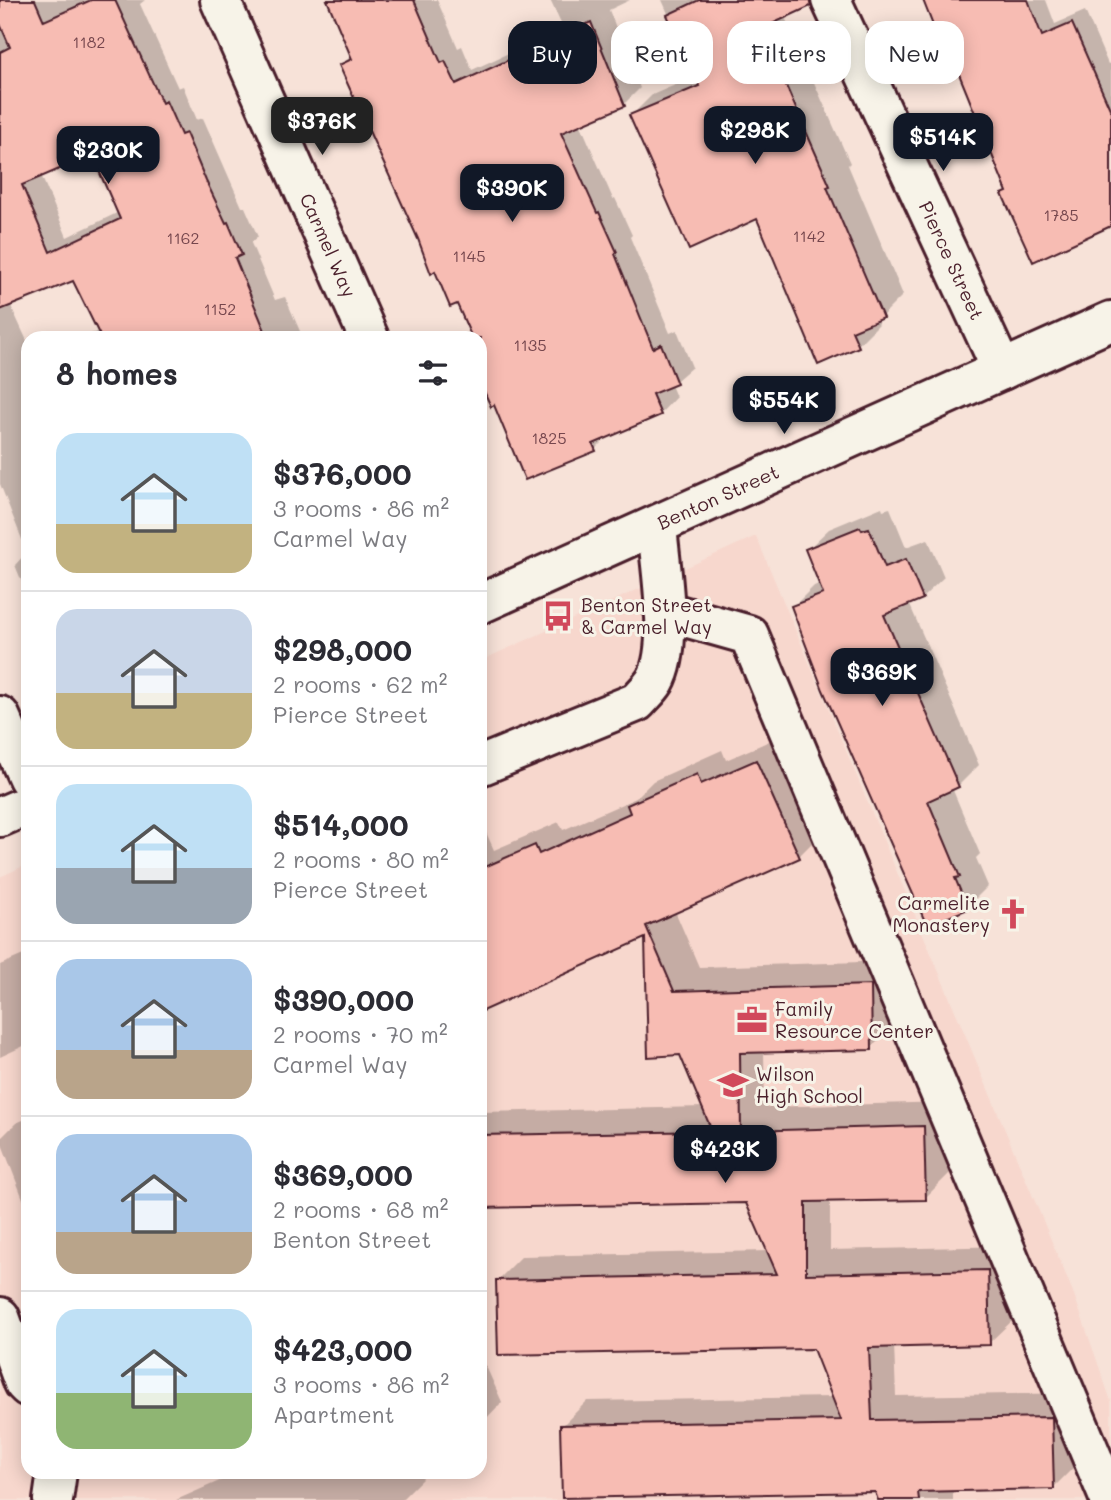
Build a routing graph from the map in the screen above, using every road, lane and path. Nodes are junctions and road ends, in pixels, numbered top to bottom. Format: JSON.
{"nodes":[{"id":1,"x":220,"y":0,"type":"edge"},
{"id":2,"x":831,"y":0,"type":"edge"},
{"id":3,"x":1111,"y":321,"type":"edge"},
{"id":4,"x":366,"y":331,"type":"edge"},
{"id":5,"x":1002,"y":370,"type":"junction"},
{"id":6,"x":656,"y":526,"type":"junction"},
{"id":7,"x":487,"y":596,"type":"edge"},
{"id":8,"x":664,"y":611,"type":"junction"},
{"id":9,"x":0,"y":716,"type":"edge"},
{"id":10,"x":21,"y":762,"type":"edge"},
{"id":11,"x":487,"y":763,"type":"edge"},
{"id":12,"x":21,"y":808,"type":"edge"},
{"id":13,"x":0,"y":817,"type":"edge"},
{"id":14,"x":0,"y":1317,"type":"edge"},
{"id":15,"x":21,"y":1375,"type":"edge"},
{"id":16,"x":56,"y":1479,"type":"edge"},
{"id":17,"x":54,"y":1500,"type":"edge"},
{"id":18,"x":1110,"y":1500,"type":"edge"}],
"edges":[{"from":1,"to":4,"type":"street","name":"Carmel Way"},
{"from":2,"to":5,"type":"street","name":"Pierce Street"},
{"from":3,"to":5,"type":"street","name":"Benton Street"},
{"from":5,"to":6,"type":"street","name":"Benton Street"},
{"from":6,"to":7,"type":"street","name":"Benton Street"},
{"from":6,"to":8,"type":"street"},
{"from":8,"to":11,"type":"street"},
{"from":8,"to":18,"type":"street"},
{"from":9,"to":10,"type":"street"},
{"from":12,"to":13,"type":"street"},
{"from":14,"to":15,"type":"street"},
{"from":16,"to":17,"type":"street"}]}
